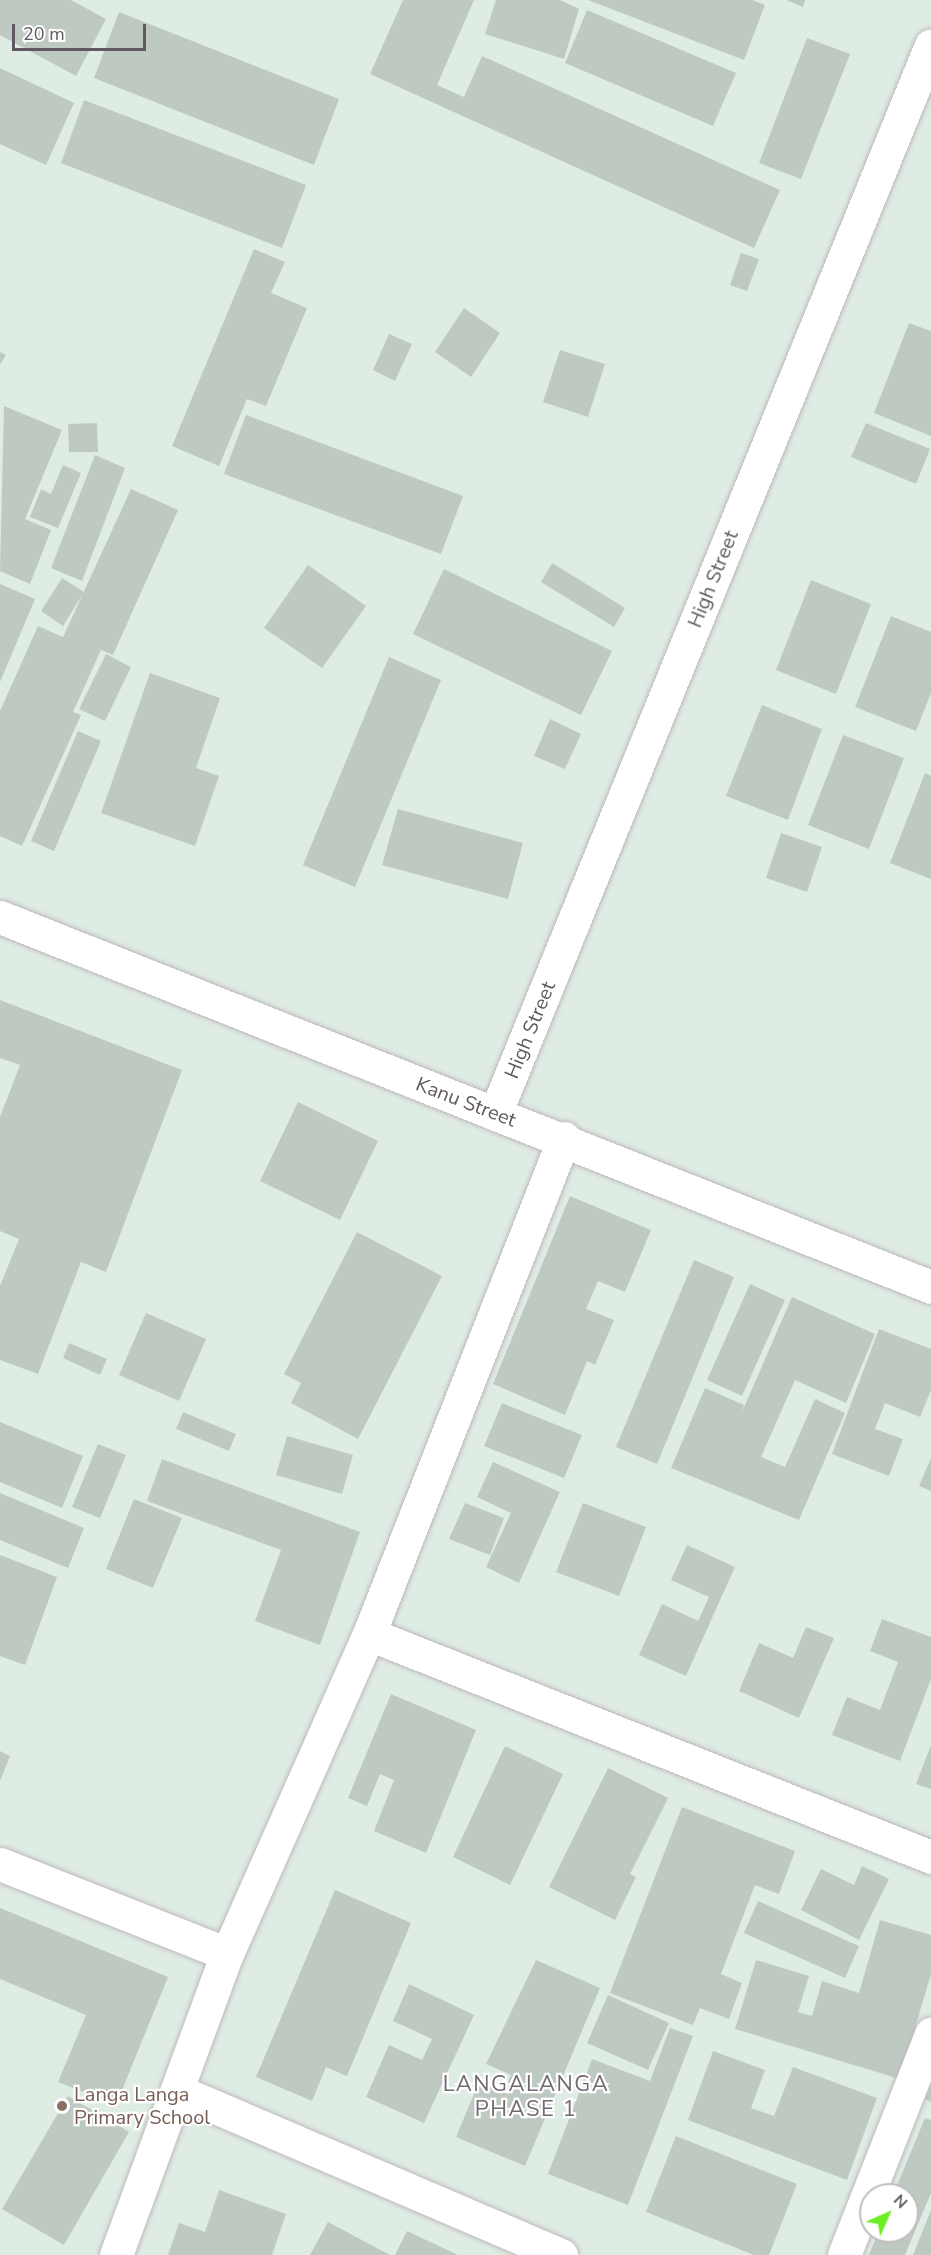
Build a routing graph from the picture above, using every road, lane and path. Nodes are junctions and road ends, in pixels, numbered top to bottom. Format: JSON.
{"nodes":[{"id":1,"x":931,"y":45,"type":"edge"},
{"id":2,"x":0,"y":917,"type":"edge"},
{"id":3,"x":495,"y":1114,"type":"junction"},
{"id":4,"x":564,"y":1138,"type":"junction"},
{"id":5,"x":931,"y":1287,"type":"edge"},
{"id":6,"x":369,"y":1634,"type":"junction"},
{"id":7,"x":931,"y":1857,"type":"edge"},
{"id":8,"x":0,"y":1864,"type":"edge"},
{"id":9,"x":227,"y":1954,"type":"junction"},
{"id":10,"x":931,"y":2034,"type":"edge"},
{"id":11,"x":178,"y":2091,"type":"junction"},
{"id":12,"x":116,"y":2255,"type":"edge"},
{"id":13,"x":561,"y":2255,"type":"edge"},
{"id":14,"x":844,"y":2255,"type":"edge"}],
"edges":[{"from":1,"to":3,"type":"street","name":"High Street"},
{"from":2,"to":3,"type":"street","name":"Kanu Street"},
{"from":3,"to":4,"type":"street","name":"Kanu Street"},
{"from":4,"to":5,"type":"street","name":"Kanu Street"},
{"from":4,"to":6,"type":"street"},
{"from":6,"to":7,"type":"street"},
{"from":6,"to":9,"type":"street"},
{"from":8,"to":9,"type":"street"},
{"from":9,"to":11,"type":"street"},
{"from":10,"to":14,"type":"street"},
{"from":11,"to":12,"type":"street"},
{"from":11,"to":13,"type":"street"}]}
